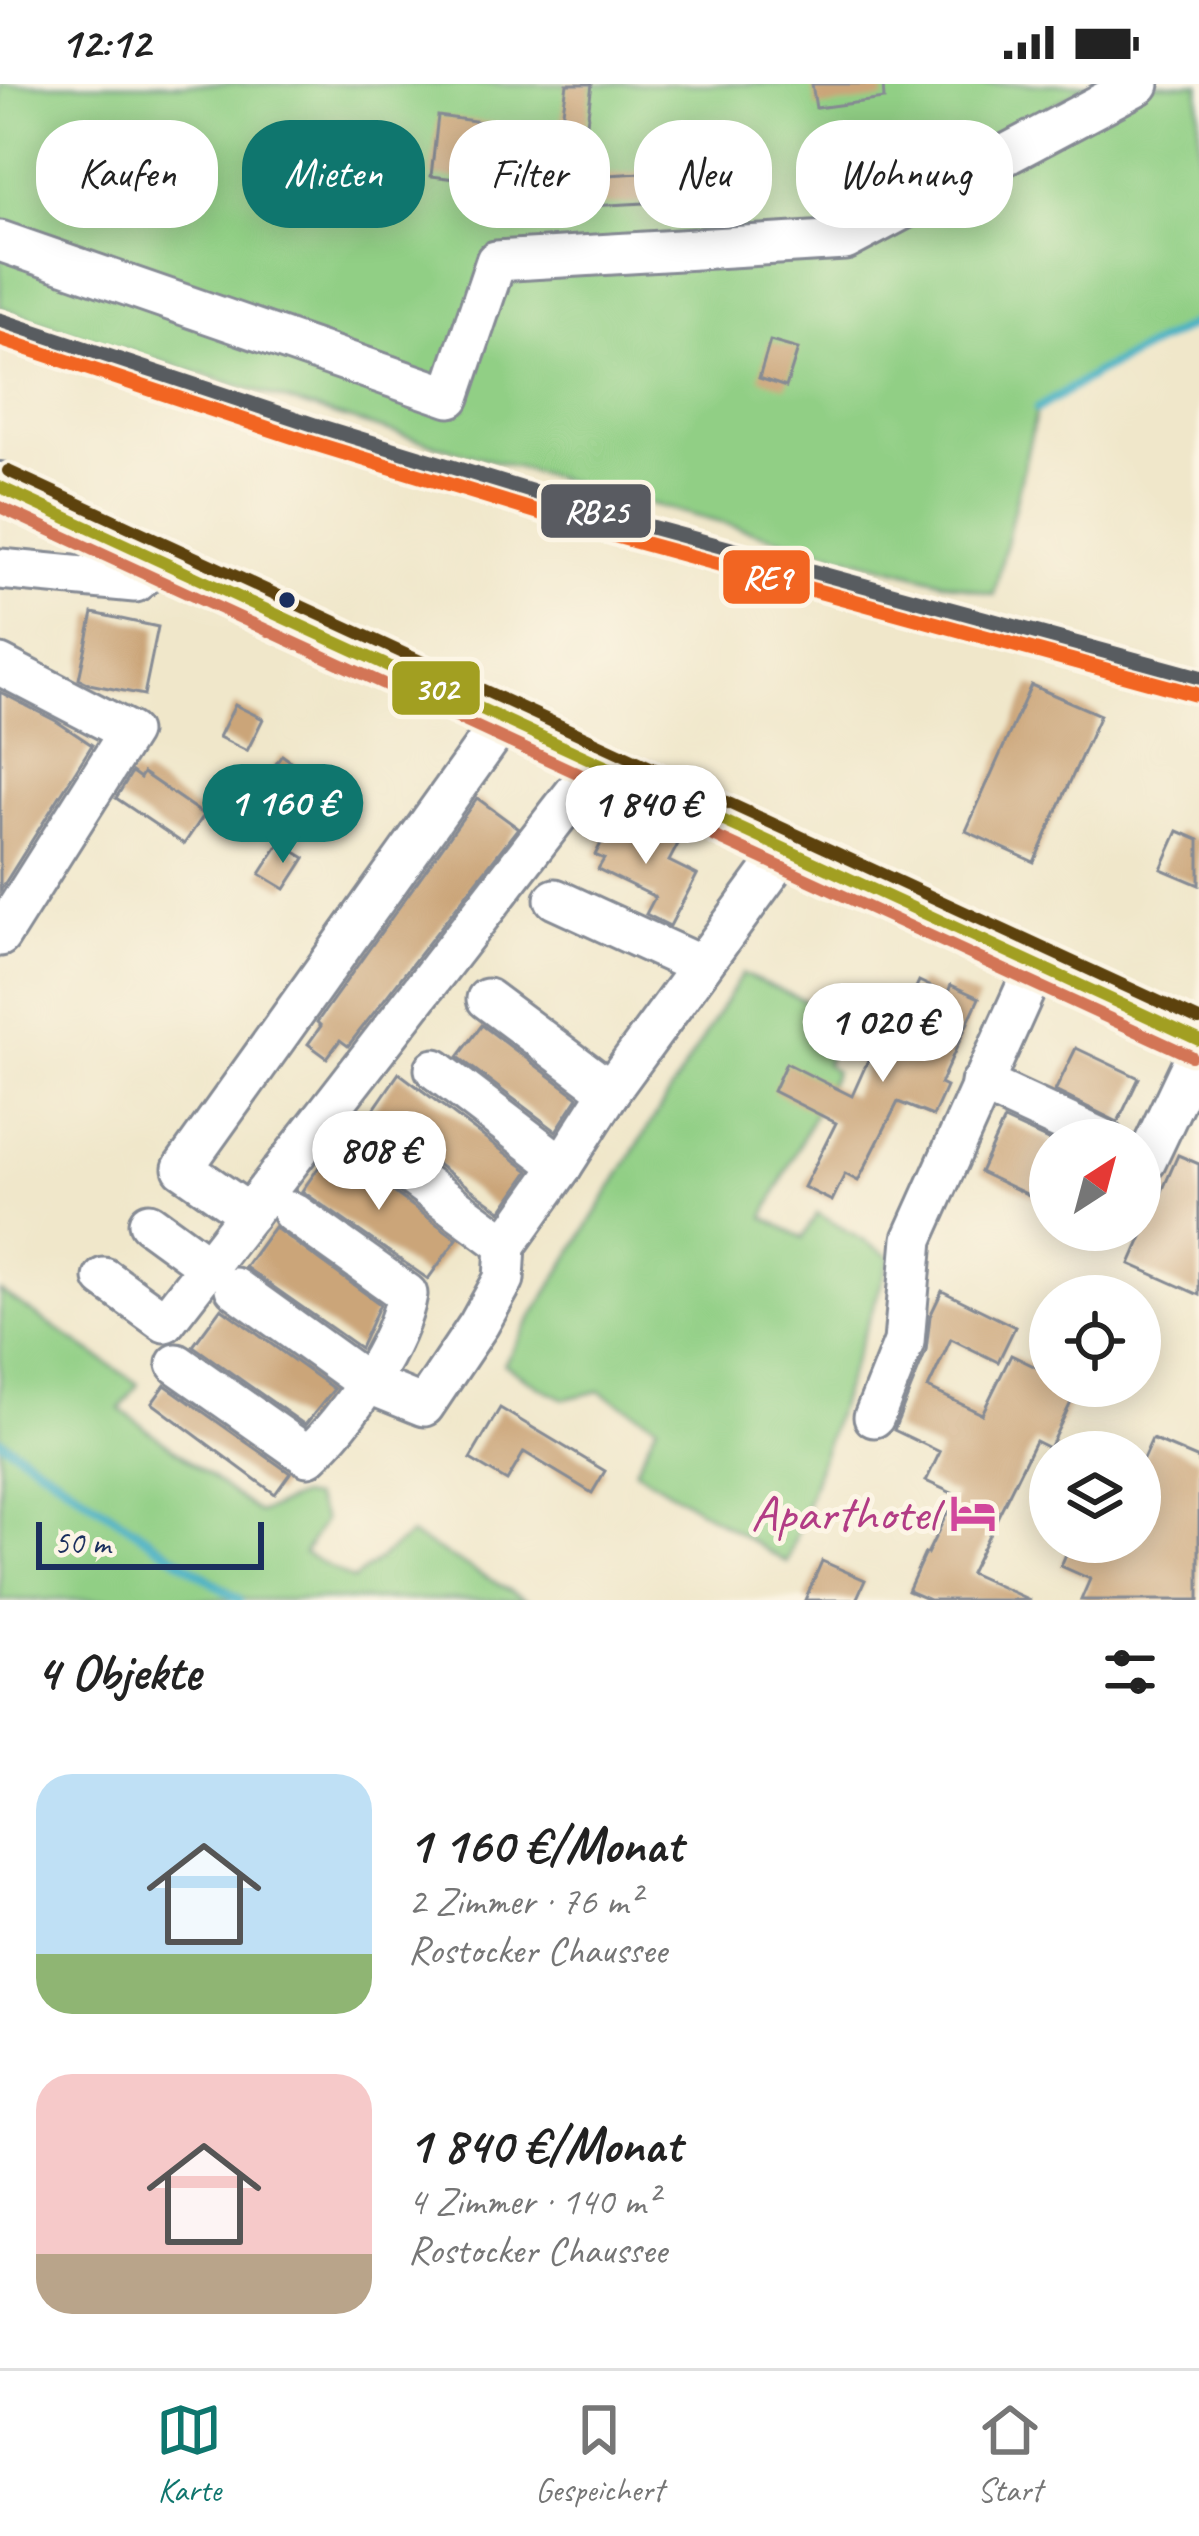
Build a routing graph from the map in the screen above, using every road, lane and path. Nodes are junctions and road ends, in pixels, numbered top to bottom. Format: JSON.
{"nodes":[{"id":1,"x":1139,"y":84,"type":"edge"},
{"id":2,"x":0,"y":241,"type":"edge"},
{"id":3,"x":0,"y":487,"type":"edge"},
{"id":4,"x":160,"y":561,"type":"junction"},
{"id":5,"x":0,"y":569,"type":"edge"},
{"id":6,"x":0,"y":664,"type":"edge"},
{"id":7,"x":504,"y":719,"type":"junction"},
{"id":8,"x":598,"y":763,"type":"junction"},
{"id":9,"x":786,"y":850,"type":"junction"},
{"id":10,"x":555,"y":899,"type":"dead end"},
{"id":11,"x":0,"y":936,"type":"edge"},
{"id":12,"x":1036,"y":965,"type":"junction"},
{"id":13,"x":701,"y":966,"type":"junction"},
{"id":14,"x":488,"y":999,"type":"dead end"},
{"id":15,"x":1199,"y":1045,"type":"edge"},
{"id":16,"x":435,"y":1069,"type":"dead end"},
{"id":17,"x":981,"y":1083,"type":"junction"},
{"id":18,"x":610,"y":1091,"type":"junction"},
{"id":19,"x":1059,"y":1119,"type":"edge"},
{"id":20,"x":1161,"y":1127,"type":"edge"},
{"id":21,"x":350,"y":1130,"type":"dead end"},
{"id":22,"x":562,"y":1166,"type":"junction"},
{"id":23,"x":292,"y":1211,"type":"dead end"},
{"id":24,"x":249,"y":1214,"type":"junction"},
{"id":25,"x":149,"y":1223,"type":"dead end"},
{"id":26,"x":506,"y":1246,"type":"junction"},
{"id":27,"x":222,"y":1277,"type":"junction"},
{"id":28,"x":104,"y":1278,"type":"dead end"},
{"id":29,"x":177,"y":1364,"type":"dead end"},
{"id":30,"x":367,"y":1384,"type":"junction"},
{"id":31,"x":874,"y":1417,"type":"dead end"}],
"edges":[{"from":1,"to":2,"type":"street"},
{"from":3,"to":4,"type":"main road"},
{"from":4,"to":5,"type":"street"},
{"from":4,"to":7,"type":"main road"},
{"from":6,"to":11,"type":"street"},
{"from":7,"to":8,"type":"main road"},
{"from":7,"to":24,"type":"street"},
{"from":8,"to":9,"type":"main road"},
{"from":8,"to":24,"type":"street"},
{"from":9,"to":12,"type":"main road"},
{"from":9,"to":13,"type":"street"},
{"from":10,"to":13,"type":"street"},
{"from":12,"to":15,"type":"main road"},
{"from":12,"to":17,"type":"street"},
{"from":13,"to":18,"type":"street"},
{"from":14,"to":18,"type":"street"},
{"from":15,"to":20,"type":"street"},
{"from":16,"to":22,"type":"street"},
{"from":17,"to":19,"type":"street"},
{"from":17,"to":31,"type":"street"},
{"from":18,"to":22,"type":"street"},
{"from":21,"to":26,"type":"street"},
{"from":22,"to":26,"type":"street"},
{"from":23,"to":30,"type":"street"},
{"from":24,"to":27,"type":"street"},
{"from":25,"to":27,"type":"street"},
{"from":26,"to":30,"type":"street"},
{"from":27,"to":28,"type":"street"},
{"from":27,"to":30,"type":"street"},
{"from":29,"to":30,"type":"street"}]}
